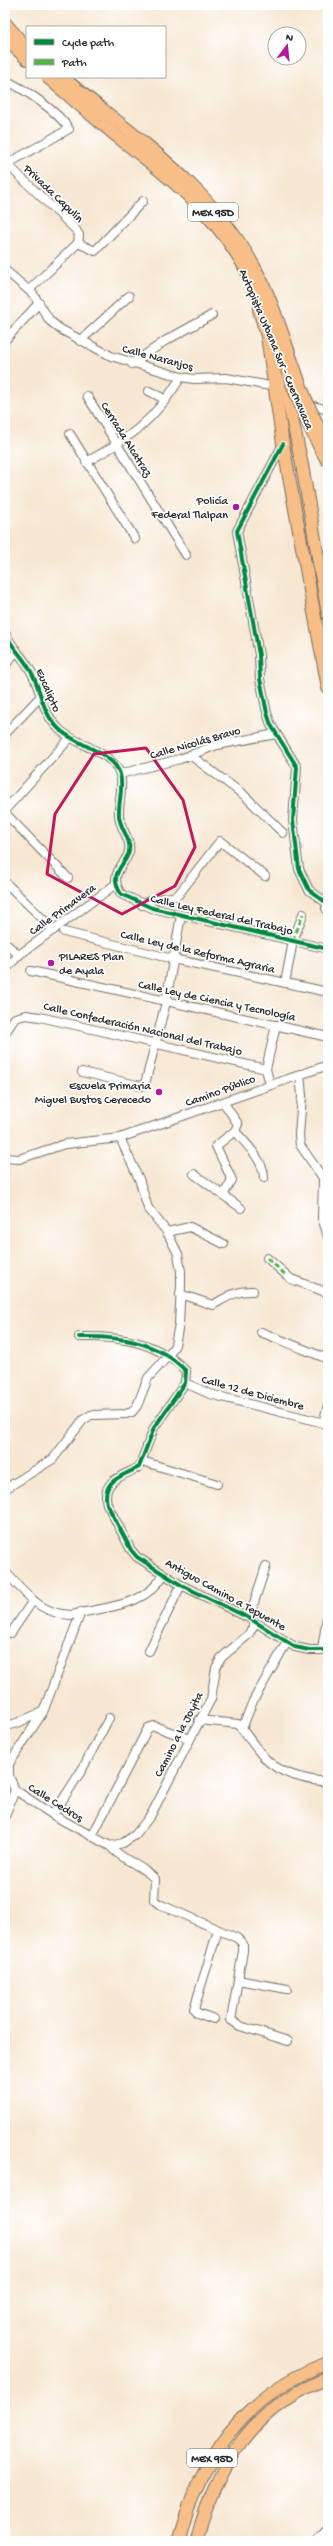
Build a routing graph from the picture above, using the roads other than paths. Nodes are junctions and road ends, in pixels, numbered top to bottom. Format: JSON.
{"nodes":[{"id":1,"x":5,"y":22,"type":"edge"},
{"id":2,"x":5,"y":39,"type":"edge"},
{"id":3,"x":26,"y":45,"type":"edge"},
{"id":4,"x":26,"y":59,"type":"edge"},
{"id":5,"x":47,"y":78,"type":"edge"},
{"id":6,"x":47,"y":78,"type":"edge"},
{"id":7,"x":62,"y":78,"type":"edge"},
{"id":8,"x":62,"y":78,"type":"edge"},
{"id":9,"x":5,"y":80,"type":"edge"},
{"id":10,"x":6,"y":165,"type":"edge"},
{"id":11,"x":143,"y":201,"type":"dead end"},
{"id":12,"x":78,"y":243,"type":"junction"},
{"id":13,"x":6,"y":274,"type":"edge"},
{"id":14,"x":29,"y":290,"type":"junction"},
{"id":15,"x":129,"y":296,"type":"dead end"},
{"id":16,"x":39,"y":303,"type":"junction"},
{"id":17,"x":266,"y":303,"type":"junction"},
{"id":18,"x":212,"y":315,"type":"dead end"},
{"id":19,"x":5,"y":340,"type":"edge"},
{"id":20,"x":80,"y":341,"type":"junction"},
{"id":21,"x":132,"y":364,"type":"junction"},
{"id":22,"x":181,"y":377,"type":"junction"},
{"id":23,"x":265,"y":385,"type":"dead end"},
{"id":24,"x":149,"y":391,"type":"dead end"},
{"id":25,"x":87,"y":396,"type":"dead end"},
{"id":26,"x":166,"y":400,"type":"junction"},
{"id":27,"x":328,"y":410,"type":"edge"},
{"id":28,"x":70,"y":434,"type":"dead end"},
{"id":29,"x":283,"y":444,"type":"junction"},
{"id":30,"x":328,"y":444,"type":"edge"},
{"id":31,"x":116,"y":446,"type":"junction"},
{"id":32,"x":86,"y":462,"type":"junction"},
{"id":33,"x":328,"y":462,"type":"edge"},
{"id":34,"x":135,"y":539,"type":"dead end"},
{"id":35,"x":186,"y":555,"type":"dead end"},
{"id":36,"x":328,"y":615,"type":"edge"},
{"id":37,"x":5,"y":633,"type":"edge"},
{"id":38,"x":17,"y":651,"type":"junction"},
{"id":39,"x":5,"y":665,"type":"edge"},
{"id":40,"x":328,"y":688,"type":"edge"},
{"id":41,"x":40,"y":697,"type":"junction"},
{"id":42,"x":5,"y":734,"type":"edge"},
{"id":43,"x":276,"y":734,"type":"junction"},
{"id":44,"x":70,"y":738,"type":"junction"},
{"id":45,"x":190,"y":755,"type":"junction"},
{"id":46,"x":120,"y":774,"type":"junction"},
{"id":47,"x":5,"y":810,"type":"edge"},
{"id":48,"x":5,"y":813,"type":"edge"},
{"id":49,"x":283,"y":833,"type":"dead end"},
{"id":50,"x":265,"y":876,"type":"dead end"},
{"id":51,"x":68,"y":878,"type":"dead end"},
{"id":52,"x":5,"y":882,"type":"edge"},
{"id":53,"x":116,"y":884,"type":"junction"},
{"id":54,"x":142,"y":905,"type":"junction"},
{"id":55,"x":328,"y":905,"type":"edge"},
{"id":56,"x":328,"y":913,"type":"edge"},
{"id":57,"x":303,"y":914,"type":"dead end"},
{"id":58,"x":181,"y":916,"type":"junction"},
{"id":59,"x":54,"y":930,"type":"junction"},
{"id":60,"x":64,"y":932,"type":"dead end"},
{"id":61,"x":293,"y":941,"type":"junction"},
{"id":62,"x":5,"y":944,"type":"edge"},
{"id":63,"x":328,"y":949,"type":"edge"},
{"id":64,"x":19,"y":955,"type":"junction"},
{"id":65,"x":173,"y":959,"type":"junction"},
{"id":66,"x":5,"y":970,"type":"edge"},
{"id":67,"x":31,"y":971,"type":"dead end"},
{"id":68,"x":285,"y":983,"type":"junction"},
{"id":69,"x":328,"y":992,"type":"edge"},
{"id":70,"x":166,"y":1002,"type":"junction"},
{"id":71,"x":276,"y":1025,"type":"junction"},
{"id":72,"x":5,"y":1033,"type":"edge"},
{"id":73,"x":328,"y":1037,"type":"edge"},
{"id":74,"x":156,"y":1043,"type":"junction"},
{"id":75,"x":328,"y":1065,"type":"edge"},
{"id":76,"x":266,"y":1069,"type":"junction"},
{"id":77,"x":82,"y":1072,"type":"dead end"},
{"id":78,"x":300,"y":1074,"type":"junction"},
{"id":79,"x":270,"y":1085,"type":"junction"},
{"id":80,"x":224,"y":1103,"type":"junction"},
{"id":81,"x":235,"y":1131,"type":"junction"},
{"id":82,"x":120,"y":1138,"type":"junction"},
{"id":83,"x":5,"y":1158,"type":"edge"},
{"id":84,"x":194,"y":1174,"type":"dead end"},
{"id":85,"x":264,"y":1178,"type":"dead end"},
{"id":86,"x":223,"y":1195,"type":"junction"},
{"id":87,"x":241,"y":1208,"type":"dead end"},
{"id":88,"x":167,"y":1232,"type":"junction"},
{"id":89,"x":328,"y":1236,"type":"edge"},
{"id":90,"x":224,"y":1244,"type":"dead end"},
{"id":91,"x":267,"y":1258,"type":"dead end"},
{"id":92,"x":253,"y":1291,"type":"dead end"},
{"id":93,"x":328,"y":1293,"type":"edge"},
{"id":94,"x":180,"y":1294,"type":"junction"},
{"id":95,"x":261,"y":1332,"type":"dead end"},
{"id":96,"x":79,"y":1337,"type":"dead end"},
{"id":97,"x":170,"y":1355,"type":"junction"},
{"id":98,"x":328,"y":1359,"type":"edge"},
{"id":99,"x":184,"y":1384,"type":"junction"},
{"id":100,"x":328,"y":1405,"type":"edge"},
{"id":101,"x":326,"y":1423,"type":"edge"},
{"id":102,"x":142,"y":1461,"type":"junction"},
{"id":103,"x":217,"y":1484,"type":"dead end"},
{"id":104,"x":5,"y":1489,"type":"edge"},
{"id":105,"x":266,"y":1566,"type":"dead end"},
{"id":106,"x":5,"y":1572,"type":"edge"},
{"id":107,"x":164,"y":1574,"type":"junction"},
{"id":108,"x":181,"y":1585,"type":"junction"},
{"id":109,"x":32,"y":1602,"type":"junction"},
{"id":110,"x":328,"y":1611,"type":"edge"},
{"id":111,"x":81,"y":1612,"type":"junction"},
{"id":112,"x":252,"y":1621,"type":"junction"},
{"id":113,"x":11,"y":1633,"type":"dead end"},
{"id":114,"x":288,"y":1642,"type":"junction"},
{"id":115,"x":325,"y":1649,"type":"edge"},
{"id":116,"x":149,"y":1651,"type":"dead end"},
{"id":117,"x":43,"y":1712,"type":"junction"},
{"id":118,"x":109,"y":1718,"type":"dead end"},
{"id":119,"x":199,"y":1720,"type":"junction"},
{"id":120,"x":5,"y":1726,"type":"edge"},
{"id":121,"x":242,"y":1729,"type":"junction"},
{"id":122,"x":190,"y":1739,"type":"junction"},
{"id":123,"x":328,"y":1782,"type":"edge"},
{"id":124,"x":15,"y":1790,"type":"junction"},
{"id":125,"x":53,"y":1815,"type":"junction"},
{"id":126,"x":5,"y":1816,"type":"edge"},
{"id":127,"x":92,"y":1836,"type":"junction"},
{"id":128,"x":110,"y":1846,"type":"junction"},
{"id":129,"x":218,"y":1930,"type":"junction"},
{"id":130,"x":238,"y":1980,"type":"junction"},
{"id":131,"x":286,"y":1989,"type":"dead end"},
{"id":132,"x":214,"y":2019,"type":"dead end"},
{"id":133,"x":288,"y":2041,"type":"dead end"},
{"id":134,"x":328,"y":2363,"type":"edge"},
{"id":135,"x":328,"y":2378,"type":"edge"},
{"id":136,"x":328,"y":2529,"type":"edge"},
{"id":137,"x":178,"y":2541,"type":"edge"},
{"id":138,"x":196,"y":2541,"type":"edge"},
{"id":139,"x":316,"y":2541,"type":"edge"}],
"edges":[{"from":1,"to":3,"type":"highway"},
{"from":2,"to":4,"type":"highway"},
{"from":5,"to":29,"type":"highway","number":"MEX 95D"},
{"from":6,"to":33,"type":"highway","name":"Autopista Urbana Sur - Cuernavaca","bridge":true},
{"from":7,"to":17,"type":"highway","number":"MEX 95D"},
{"from":8,"to":30,"type":"highway","name":"Autopista Urbana Sur - Cuernavaca","bridge":true},
{"from":9,"to":10,"type":"street"},
{"from":10,"to":12,"type":"street","name":"Privada Capulín"},
{"from":11,"to":12,"type":"street"},
{"from":12,"to":14,"type":"street"},
{"from":13,"to":14,"type":"street","name":"Calle Naranjos"},
{"from":14,"to":16,"type":"street","name":"Calle Naranjos"},
{"from":15,"to":20,"type":"street"},
{"from":16,"to":19,"type":"street"},
{"from":16,"to":20,"type":"street","name":"Calle Naranjos"},
{"from":17,"to":27,"type":"street"},
{"from":17,"to":36,"type":"highway","number":"MEX 95D"},
{"from":18,"to":21,"type":"street"},
{"from":20,"to":21,"type":"street","name":"Calle Naranjos"},
{"from":21,"to":22,"type":"street","name":"Calle Naranjos"},
{"from":22,"to":23,"type":"street","name":"Calle Naranjos"},
{"from":22,"to":26,"type":"street"},
{"from":24,"to":26,"type":"street"},
{"from":25,"to":31,"type":"street","name":"Cerrada Alcatraz"},
{"from":26,"to":31,"type":"street"},
{"from":28,"to":32,"type":"street"},
{"from":29,"to":40,"type":"highway","number":"MEX 95D"},
{"from":29,"to":43,"type":"street"},
{"from":31,"to":32,"type":"street"},
{"from":31,"to":35,"type":"street","name":"Cerrada Alcatraz"},
{"from":32,"to":34,"type":"street"},
{"from":37,"to":38,"type":"street","name":"Eucalipto"},
{"from":38,"to":39,"type":"street"},
{"from":38,"to":41,"type":"street","name":"Eucalipto"},
{"from":41,"to":42,"type":"street"},
{"from":41,"to":44,"type":"street","name":"Eucalipto"},
{"from":43,"to":45,"type":"street","name":"Calle Nicolás Bravo"},
{"from":43,"to":55,"type":"street"},
{"from":44,"to":46,"type":"street","name":"Eucalipto"},
{"from":44,"to":47,"type":"street"},
{"from":45,"to":46,"type":"street","name":"Calle Nicolás Bravo"},
{"from":45,"to":49,"type":"street"},
{"from":46,"to":53,"type":"street"},
{"from":48,"to":51,"type":"street"},
{"from":50,"to":54,"type":"street"},
{"from":52,"to":59,"type":"street"},
{"from":53,"to":54,"type":"street","name":"Calle Ley Federal del Trabajo"},
{"from":53,"to":59,"type":"street","name":"Calle Primavera"},
{"from":54,"to":58,"type":"street","name":"Calle Ley Federal del Trabajo"},
{"from":55,"to":56,"type":"street"},
{"from":57,"to":61,"type":"street"},
{"from":58,"to":61,"type":"street","name":"Calle Ley Federal del Trabajo"},
{"from":58,"to":65,"type":"street"},
{"from":59,"to":64,"type":"street","name":"Calle Primavera"},
{"from":60,"to":65,"type":"street","name":"Calle Ley de la Reforma Agraria"},
{"from":61,"to":63,"type":"street","name":"Calle Ley Federal del Trabajo"},
{"from":61,"to":68,"type":"street"},
{"from":62,"to":64,"type":"street"},
{"from":64,"to":66,"type":"street","name":"Calle Primavera"},
{"from":65,"to":68,"type":"street","name":"Calle Ley de la Reforma Agraria"},
{"from":65,"to":70,"type":"street"},
{"from":67,"to":70,"type":"street","name":"Calle Ley de Ciencia y Tecnología"},
{"from":68,"to":69,"type":"street","name":"Calle Ley de la Reforma Agraria"},
{"from":70,"to":71,"type":"street","name":"Calle Ley de Ciencia y Tecnología"},
{"from":70,"to":74,"type":"street"},
{"from":71,"to":73,"type":"street","name":"Calle Ley de Ciencia y Tecnología"},
{"from":71,"to":76,"type":"street"},
{"from":72,"to":74,"type":"street","name":"Calle Confederación Nacional del Trabajo"},
{"from":74,"to":76,"type":"street","name":"Calle Confederación Nacional del Trabajo"},
{"from":74,"to":77,"type":"street"},
{"from":75,"to":78,"type":"street","name":"Camino Público"},
{"from":76,"to":79,"type":"street"},
{"from":78,"to":79,"type":"street","name":"Camino Público"},
{"from":78,"to":89,"type":"street"},
{"from":79,"to":80,"type":"street","name":"Camino Público"},
{"from":80,"to":81,"type":"street"},
{"from":80,"to":82,"type":"street","name":"Camino Público"},
{"from":81,"to":85,"type":"street"},
{"from":81,"to":86,"type":"street"},
{"from":82,"to":83,"type":"street","name":"Camino Público"},
{"from":82,"to":88,"type":"street"},
{"from":84,"to":86,"type":"street"},
{"from":86,"to":87,"type":"street"},
{"from":88,"to":90,"type":"street"},
{"from":88,"to":94,"type":"street"},
{"from":91,"to":93,"type":"street"},
{"from":92,"to":94,"type":"street"},
{"from":94,"to":97,"type":"street"},
{"from":95,"to":98,"type":"street"},
{"from":96,"to":97,"type":"street"},
{"from":97,"to":99,"type":"street","name":"Calle 12 de Diciembre"},
{"from":97,"to":104,"type":"street"},
{"from":99,"to":101,"type":"street","name":"Calle 12 de Diciembre"},
{"from":99,"to":102,"type":"street"},
{"from":100,"to":101,"type":"street"},
{"from":102,"to":103,"type":"street"},
{"from":102,"to":107,"type":"street","name":"Antiguo Camino a Tepuente"},
{"from":105,"to":112,"type":"street","name":"Camino a la Joyita"},
{"from":106,"to":109,"type":"street"},
{"from":107,"to":108,"type":"street","name":"Antiguo Camino a Tepuente"},
{"from":107,"to":111,"type":"street"},
{"from":108,"to":112,"type":"street","name":"Antiguo Camino a Tepuente"},
{"from":108,"to":116,"type":"street"},
{"from":109,"to":111,"type":"street"},
{"from":109,"to":113,"type":"street"},
{"from":110,"to":115,"type":"street"},
{"from":111,"to":117,"type":"street"},
{"from":112,"to":114,"type":"street","name":"Antiguo Camino a Tepuente"},
{"from":112,"to":119,"type":"street","name":"Camino a la Joyita"},
{"from":114,"to":115,"type":"street","name":"Antiguo Camino a Tepuente"},
{"from":114,"to":121,"type":"street"},
{"from":117,"to":120,"type":"street"},
{"from":117,"to":124,"type":"street"},
{"from":118,"to":125,"type":"street"},
{"from":119,"to":121,"type":"street"},
{"from":119,"to":122,"type":"street","name":"Camino a la Joyita"},
{"from":121,"to":123,"type":"street"},
{"from":122,"to":127,"type":"street"},
{"from":122,"to":128,"type":"street","name":"Camino a la Joyita"},
{"from":124,"to":125,"type":"street","name":"Calle Cedros"},
{"from":124,"to":126,"type":"street","name":"Calle Cedros"},
{"from":125,"to":127,"type":"street","name":"Calle Cedros"},
{"from":127,"to":128,"type":"street","name":"Calle Cedros"},
{"from":128,"to":129,"type":"street","name":"Calle Cedros"},
{"from":129,"to":130,"type":"street"},
{"from":129,"to":132,"type":"street"},
{"from":130,"to":131,"type":"street"},
{"from":130,"to":133,"type":"street"},
{"from":134,"to":137,"type":"highway","number":"MEX 95D"},
{"from":135,"to":138,"type":"highway","number":"MEX 95D"},
{"from":136,"to":139,"type":"street"}]}
